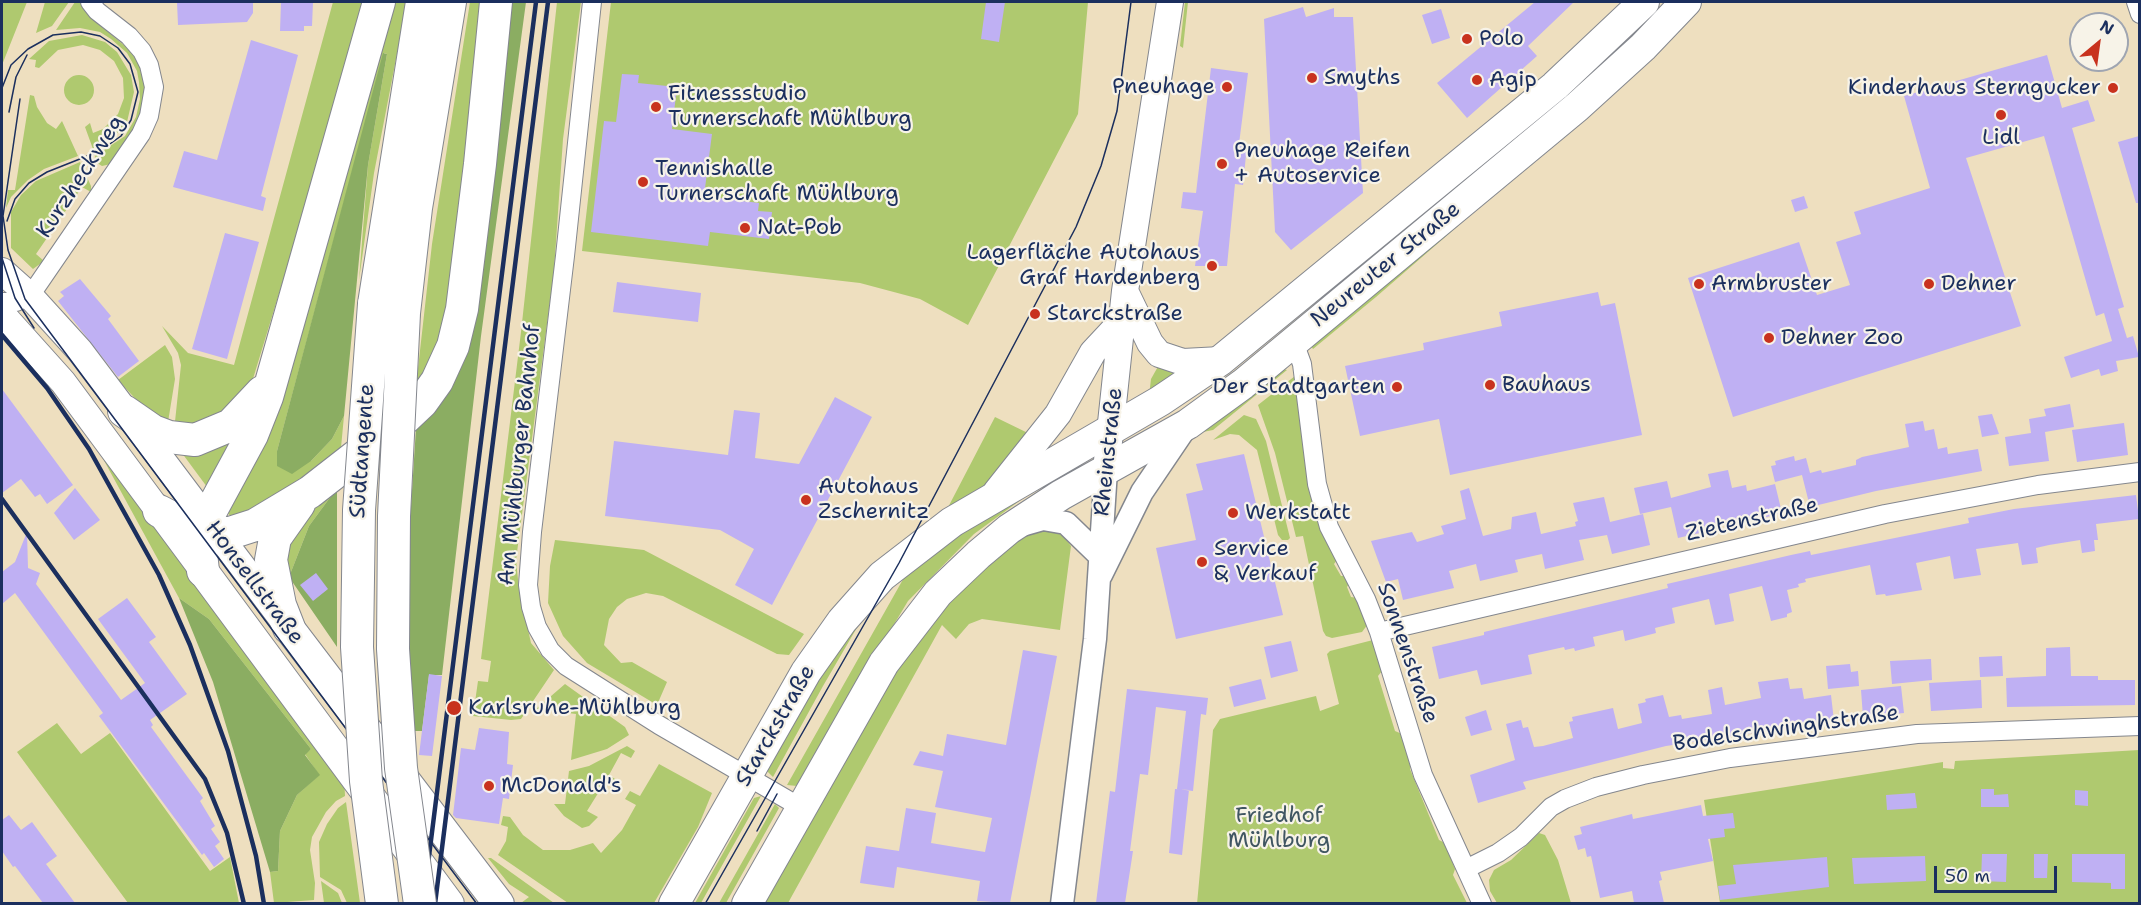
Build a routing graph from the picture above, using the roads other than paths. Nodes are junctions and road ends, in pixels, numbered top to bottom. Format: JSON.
{"nodes":[{"id":1,"x":90,"y":2,"type":"edge"},
{"id":2,"x":379,"y":2,"type":"edge"},
{"id":3,"x":422,"y":2,"type":"edge"},
{"id":4,"x":450,"y":2,"type":"edge"},
{"id":5,"x":496,"y":2,"type":"edge"},
{"id":6,"x":592,"y":2,"type":"edge"},
{"id":7,"x":1170,"y":2,"type":"edge"},
{"id":8,"x":1644,"y":2,"type":"edge"},
{"id":9,"x":1686,"y":2,"type":"edge"},
{"id":10,"x":2136,"y":2,"type":"edge"},
{"id":11,"x":2139,"y":14,"type":"edge"},
{"id":12,"x":2,"y":271,"type":"edge"},
{"id":13,"x":1125,"y":291,"type":"junction"},
{"id":14,"x":30,"y":296,"type":"junction"},
{"id":15,"x":2,"y":302,"type":"edge"},
{"id":16,"x":2,"y":314,"type":"edge"},
{"id":17,"x":1121,"y":322,"type":"junction"},
{"id":18,"x":1294,"y":342,"type":"junction"},
{"id":19,"x":1221,"y":360,"type":"junction"},
{"id":20,"x":273,"y":380,"type":"junction"},
{"id":21,"x":124,"y":411,"type":"junction"},
{"id":22,"x":1188,"y":424,"type":"junction"},
{"id":23,"x":1111,"y":429,"type":"junction"},
{"id":24,"x":1106,"y":470,"type":"junction"},
{"id":25,"x":2139,"y":472,"type":"edge"},
{"id":26,"x":310,"y":492,"type":"junction"},
{"id":27,"x":992,"y":497,"type":"junction"},
{"id":28,"x":159,"y":511,"type":"junction"},
{"id":29,"x":208,"y":528,"type":"junction"},
{"id":30,"x":1009,"y":530,"type":"junction"},
{"id":31,"x":1099,"y":555,"type":"junction"},
{"id":32,"x":203,"y":571,"type":"junction"},
{"id":33,"x":1099,"y":579,"type":"junction"},
{"id":34,"x":289,"y":628,"type":"junction"},
{"id":35,"x":1379,"y":632,"type":"junction"},
{"id":36,"x":2139,"y":726,"type":"edge"},
{"id":37,"x":746,"y":776,"type":"junction"},
{"id":38,"x":800,"y":807,"type":"junction"},
{"id":39,"x":1466,"y":870,"type":"junction"},
{"id":40,"x":382,"y":903,"type":"edge"},
{"id":41,"x":420,"y":903,"type":"edge"},
{"id":42,"x":449,"y":903,"type":"edge"},
{"id":43,"x":499,"y":903,"type":"edge"},
{"id":44,"x":674,"y":903,"type":"edge"},
{"id":45,"x":747,"y":903,"type":"edge"},
{"id":46,"x":1062,"y":903,"type":"edge"},
{"id":47,"x":1482,"y":903,"type":"edge"}],
"edges":[{"from":1,"to":14,"type":"street","name":"Kurzheckweg"},
{"from":2,"to":20,"type":"highway"},
{"from":3,"to":40,"type":"highway","name":"Südtangente","bridge":true},
{"from":4,"to":41,"type":"highway","name":"Südtangente","bridge":true},
{"from":5,"to":26,"type":"highway"},
{"from":6,"to":37,"type":"street","name":"Am Mühlburger Bahnhof"},
{"from":7,"to":13,"type":"main road","name":"Rheinstraße"},
{"from":8,"to":19,"type":"main road","name":"Neureuter Straße"},
{"from":9,"to":18,"type":"main road","name":"Neureuter Straße"},
{"from":10,"to":11,"type":"street"},
{"from":12,"to":14,"type":"main road","name":"Honsellstraße"},
{"from":13,"to":17,"type":"main road","name":"Rheinstraße"},
{"from":13,"to":19,"type":"main road"},
{"from":14,"to":15,"type":"street"},
{"from":14,"to":21,"type":"main road","name":"Honsellstraße"},
{"from":16,"to":28,"type":"main road","name":"Honsellstraße"},
{"from":17,"to":23,"type":"main road","name":"Rheinstraße"},
{"from":17,"to":27,"type":"main road"},
{"from":18,"to":22,"type":"main road","name":"Neureuter Straße"},
{"from":18,"to":35,"type":"street","name":"Sonnenstraße"},
{"from":19,"to":23,"type":"main road","name":"Neureuter Straße"},
{"from":20,"to":21,"type":"highway"},
{"from":20,"to":29,"type":"highway"},
{"from":21,"to":29,"type":"main road","name":"Honsellstraße"},
{"from":22,"to":24,"type":"main road","name":"Neureuter Straße"},
{"from":22,"to":33,"type":"street"},
{"from":23,"to":24,"type":"main road","name":"Rheinstraße"},
{"from":23,"to":27,"type":"main road","name":"Starckstraße"},
{"from":24,"to":30,"type":"main road","name":"Neureuter Straße"},
{"from":24,"to":31,"type":"street","name":"Rheinstraße"},
{"from":25,"to":35,"type":"street","name":"Zietenstraße"},
{"from":26,"to":29,"type":"highway"},
{"from":26,"to":34,"type":"highway"},
{"from":27,"to":37,"type":"main road","name":"Starckstraße"},
{"from":28,"to":29,"type":"highway"},
{"from":28,"to":32,"type":"main road","name":"Honsellstraße"},
{"from":29,"to":32,"type":"highway"},
{"from":29,"to":34,"type":"main road","name":"Honsellstraße"},
{"from":30,"to":31,"type":"street"},
{"from":30,"to":38,"type":"main road"},
{"from":31,"to":33,"type":"street","name":"Rheinstraße"},
{"from":32,"to":42,"type":"main road","name":"Honsellstraße"},
{"from":33,"to":46,"type":"street","name":"Rheinstraße"},
{"from":34,"to":43,"type":"main road","name":"Honsellstraße"},
{"from":35,"to":39,"type":"street","name":"Sonnenstraße"},
{"from":36,"to":39,"type":"street","name":"Bodelschwinghstraße"},
{"from":37,"to":38,"type":"street","name":"Am Mühlburger Bahnhof"},
{"from":37,"to":44,"type":"main road","name":"Starckstraße"},
{"from":38,"to":45,"type":"main road"},
{"from":39,"to":47,"type":"street","name":"Sonnenstraße"}]}
